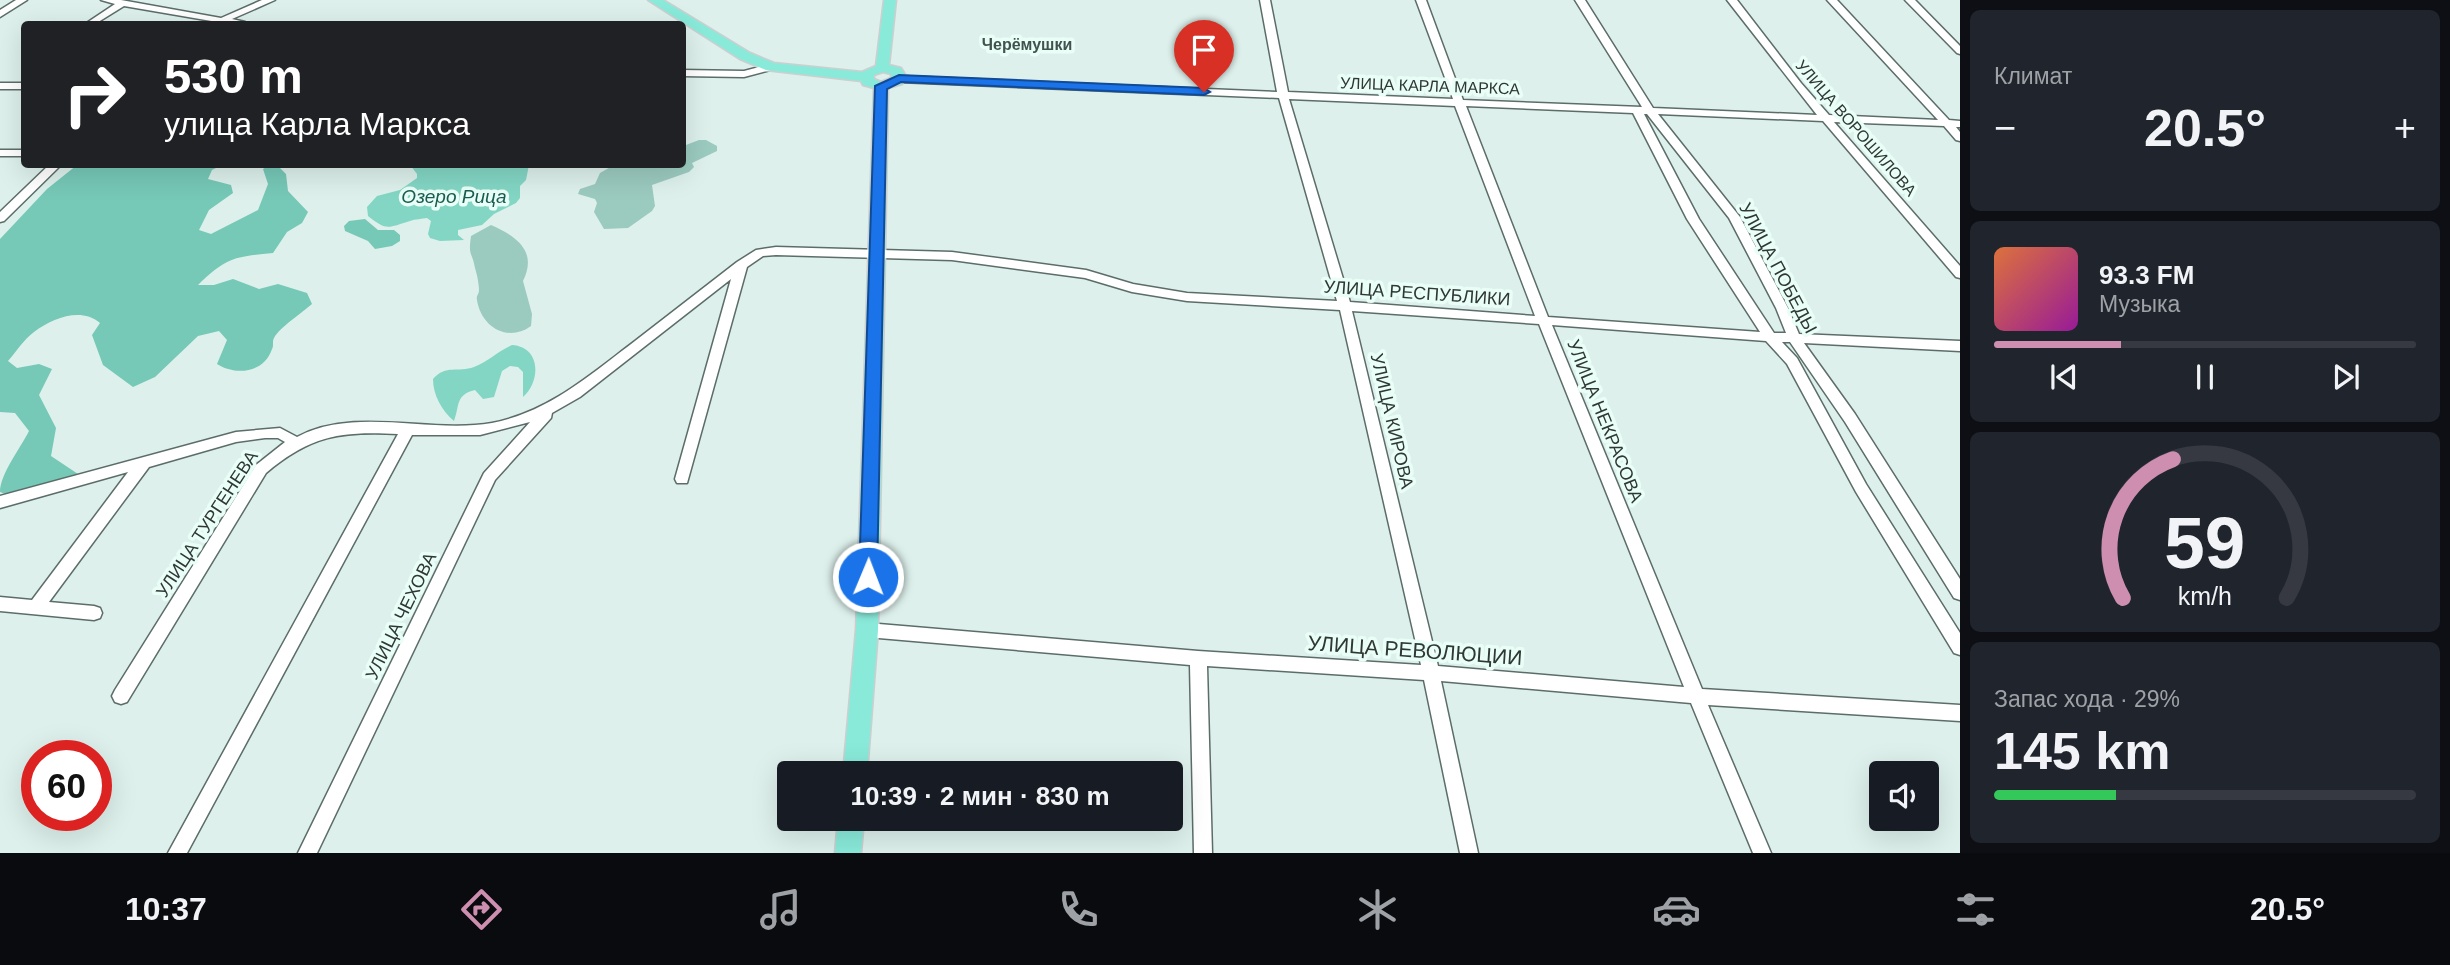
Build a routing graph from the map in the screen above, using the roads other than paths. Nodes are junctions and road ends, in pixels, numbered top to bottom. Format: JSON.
{"nodes":[{"id":1,"x":22,"y":0,"type":"edge"},
{"id":2,"x":106,"y":0,"type":"edge"},
{"id":3,"x":270,"y":0,"type":"edge"},
{"id":4,"x":654,"y":0,"type":"edge"},
{"id":5,"x":890,"y":0,"type":"edge"},
{"id":6,"x":1265,"y":0,"type":"edge"},
{"id":7,"x":1421,"y":0,"type":"edge"},
{"id":8,"x":1580,"y":0,"type":"edge"},
{"id":9,"x":1732,"y":0,"type":"edge"},
{"id":10,"x":1832,"y":0,"type":"edge"},
{"id":11,"x":1910,"y":0,"type":"edge"},
{"id":12,"x":123,"y":3,"type":"junction"},
{"id":13,"x":0,"y":14,"type":"edge"},
{"id":14,"x":94,"y":21,"type":"edge"},
{"id":15,"x":213,"y":21,"type":"edge"},
{"id":16,"x":220,"y":21,"type":"edge"},
{"id":17,"x":1960,"y":51,"type":"edge"},
{"id":18,"x":771,"y":67,"type":"junction"},
{"id":19,"x":686,"y":74,"type":"edge"},
{"id":20,"x":21,"y":76,"type":"edge"},
{"id":21,"x":882,"y":78,"type":"junction"},
{"id":22,"x":5,"y":86,"type":"edge"},
{"id":23,"x":1283,"y":95,"type":"junction"},
{"id":24,"x":1459,"y":103,"type":"junction"},
{"id":25,"x":1643,"y":110,"type":"junction"},
{"id":26,"x":1828,"y":119,"type":"junction"},
{"id":27,"x":1947,"y":123,"type":"junction"},
{"id":28,"x":1960,"y":124,"type":"edge"},
{"id":29,"x":1960,"y":138,"type":"edge"},
{"id":30,"x":0,"y":153,"type":"edge"},
{"id":31,"x":21,"y":153,"type":"edge"},
{"id":32,"x":53,"y":168,"type":"edge"},
{"id":33,"x":0,"y":218,"type":"edge"},
{"id":34,"x":875,"y":256,"type":"junction"},
{"id":35,"x":741,"y":265,"type":"junction"},
{"id":36,"x":1960,"y":274,"type":"edge"},
{"id":37,"x":1345,"y":306,"type":"junction"},
{"id":38,"x":1544,"y":319,"type":"junction"},
{"id":39,"x":1770,"y":337,"type":"junction"},
{"id":40,"x":1794,"y":338,"type":"junction"},
{"id":41,"x":1960,"y":346,"type":"edge"},
{"id":42,"x":550,"y":409,"type":"junction"},
{"id":43,"x":408,"y":429,"type":"junction"},
{"id":44,"x":293,"y":443,"type":"junction"},
{"id":45,"x":144,"y":462,"type":"junction"},
{"id":46,"x":682,"y":479,"type":"dead end"},
{"id":47,"x":0,"y":502,"type":"edge"},
{"id":48,"x":1960,"y":593,"type":"edge"},
{"id":49,"x":0,"y":604,"type":"edge"},
{"id":50,"x":36,"y":607,"type":"junction"},
{"id":51,"x":94,"y":613,"type":"dead end"},
{"id":52,"x":867,"y":630,"type":"junction"},
{"id":53,"x":1960,"y":648,"type":"edge"},
{"id":54,"x":1198,"y":658,"type":"junction"},
{"id":55,"x":1431,"y":673,"type":"junction"},
{"id":56,"x":121,"y":696,"type":"dead end"},
{"id":57,"x":1695,"y":696,"type":"junction"},
{"id":58,"x":1960,"y":713,"type":"edge"},
{"id":59,"x":856,"y":761,"type":"edge"},
{"id":60,"x":850,"y":831,"type":"edge"},
{"id":61,"x":177,"y":853,"type":"edge"},
{"id":62,"x":307,"y":853,"type":"edge"},
{"id":63,"x":848,"y":853,"type":"edge"},
{"id":64,"x":1203,"y":853,"type":"edge"},
{"id":65,"x":1469,"y":853,"type":"edge"},
{"id":66,"x":1762,"y":853,"type":"edge"}],
"edges":[{"from":1,"to":13,"type":"street"},
{"from":2,"to":12,"type":"street"},
{"from":3,"to":16,"type":"street"},
{"from":4,"to":18,"type":"main road"},
{"from":5,"to":21,"type":"main road"},
{"from":6,"to":23,"type":"street","name":"УЛИЦА КИРОВА"},
{"from":7,"to":24,"type":"street","name":"УЛИЦА НЕКРАСОВА"},
{"from":8,"to":25,"type":"street","name":"УЛИЦА ПОБЕДЫ"},
{"from":9,"to":26,"type":"street","name":"УЛИЦА ВОРОШИЛОВА"},
{"from":10,"to":27,"type":"street"},
{"from":11,"to":17,"type":"street"},
{"from":12,"to":14,"type":"street"},
{"from":12,"to":15,"type":"street"},
{"from":18,"to":19,"type":"street"},
{"from":18,"to":21,"type":"main road"},
{"from":20,"to":22,"type":"street"},
{"from":21,"to":23,"type":"street","name":"УЛИЦА КАРЛА МАРКСА"},
{"from":21,"to":34,"type":"main road"},
{"from":23,"to":24,"type":"street","name":"УЛИЦА КАРЛА МАРКСА"},
{"from":23,"to":37,"type":"street","name":"УЛИЦА КИРОВА"},
{"from":24,"to":25,"type":"street","name":"УЛИЦА КАРЛА МАРКСА"},
{"from":24,"to":38,"type":"street","name":"УЛИЦА НЕКРАСОВА"},
{"from":25,"to":26,"type":"street","name":"УЛИЦА КАРЛА МАРКСА"},
{"from":25,"to":39,"type":"street"},
{"from":25,"to":40,"type":"street","name":"УЛИЦА ПОБЕДЫ"},
{"from":26,"to":27,"type":"street","name":"УЛИЦА КАРЛА МАРКСА"},
{"from":26,"to":36,"type":"street","name":"УЛИЦА ВОРОШИЛОВА"},
{"from":27,"to":28,"type":"street","name":"УЛИЦА КАРЛА МАРКСА"},
{"from":27,"to":29,"type":"street"},
{"from":30,"to":31,"type":"street"},
{"from":32,"to":33,"type":"street"},
{"from":34,"to":35,"type":"street","name":"УЛИЦА РЕСПУБЛИКИ"},
{"from":34,"to":37,"type":"street","name":"УЛИЦА РЕСПУБЛИКИ"},
{"from":34,"to":52,"type":"main road"},
{"from":35,"to":42,"type":"street","name":"УЛИЦА РЕСПУБЛИКИ"},
{"from":35,"to":46,"type":"street"},
{"from":37,"to":38,"type":"street","name":"УЛИЦА РЕСПУБЛИКИ"},
{"from":37,"to":55,"type":"street","name":"УЛИЦА КИРОВА"},
{"from":38,"to":39,"type":"street","name":"УЛИЦА РЕСПУБЛИКИ"},
{"from":38,"to":57,"type":"street","name":"УЛИЦА НЕКРАСОВА"},
{"from":39,"to":40,"type":"street","name":"УЛИЦА РЕСПУБЛИКИ"},
{"from":39,"to":53,"type":"street"},
{"from":40,"to":41,"type":"street","name":"УЛИЦА РЕСПУБЛИКИ"},
{"from":40,"to":48,"type":"street","name":"УЛИЦА ПОБЕДЫ"},
{"from":42,"to":43,"type":"street","name":"УЛИЦА ТУРГЕНЕВА"},
{"from":42,"to":62,"type":"street","name":"УЛИЦА ЧЕХОВА"},
{"from":43,"to":44,"type":"street","name":"УЛИЦА ТУРГЕНЕВА"},
{"from":43,"to":61,"type":"street"},
{"from":44,"to":45,"type":"street"},
{"from":44,"to":56,"type":"street","name":"УЛИЦА ТУРГЕНЕВА"},
{"from":45,"to":47,"type":"street"},
{"from":45,"to":50,"type":"street"},
{"from":49,"to":50,"type":"street"},
{"from":50,"to":51,"type":"street"},
{"from":52,"to":54,"type":"street","name":"УЛИЦА РЕВОЛЮЦИИ"},
{"from":52,"to":59,"type":"main road"},
{"from":54,"to":55,"type":"street","name":"УЛИЦА РЕВОЛЮЦИИ"},
{"from":54,"to":64,"type":"street"},
{"from":55,"to":57,"type":"street","name":"УЛИЦА РЕВОЛЮЦИИ"},
{"from":55,"to":65,"type":"street","name":"УЛИЦА КИРОВА"},
{"from":57,"to":58,"type":"street","name":"УЛИЦА РЕВОЛЮЦИИ"},
{"from":57,"to":66,"type":"street","name":"УЛИЦА НЕКРАСОВА"},
{"from":60,"to":63,"type":"main road"}]}
